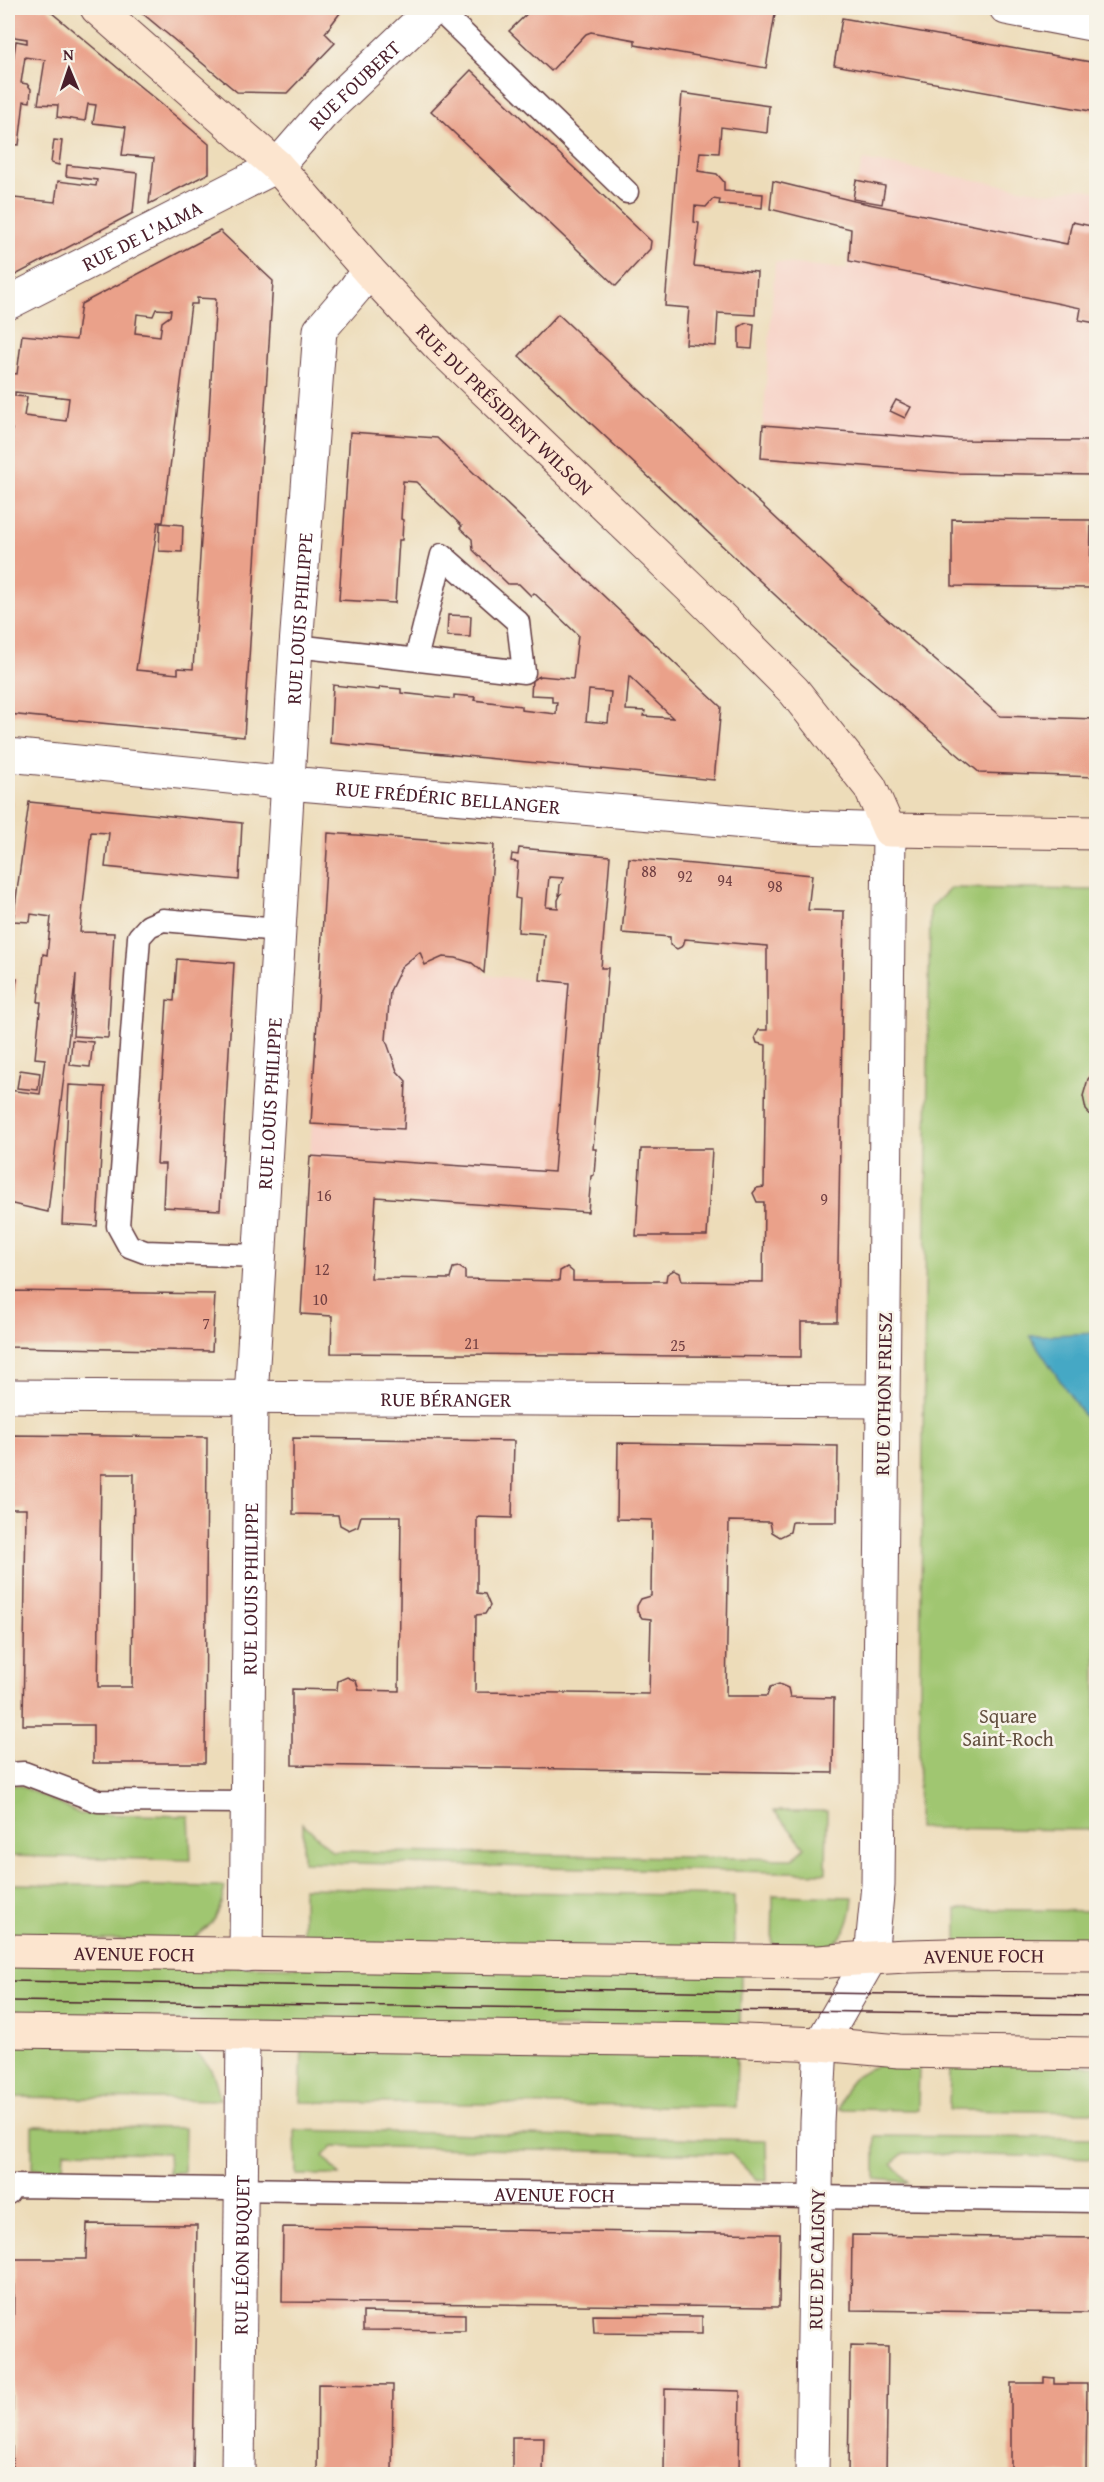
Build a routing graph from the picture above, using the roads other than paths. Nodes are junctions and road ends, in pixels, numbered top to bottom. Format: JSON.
{"nodes":[{"id":1,"x":97,"y":8,"type":"edge"},
{"id":2,"x":435,"y":8,"type":"edge"},
{"id":3,"x":1006,"y":8,"type":"edge"},
{"id":4,"x":1096,"y":25,"type":"edge"},
{"id":5,"x":277,"y":166,"type":"junction"},
{"id":6,"x":627,"y":192,"type":"dead end"},
{"id":7,"x":368,"y":270,"type":"junction"},
{"id":8,"x":8,"y":303,"type":"edge"},
{"id":9,"x":296,"y":646,"type":"junction"},
{"id":10,"x":416,"y":659,"type":"junction"},
{"id":11,"x":8,"y":755,"type":"edge"},
{"id":12,"x":288,"y":783,"type":"junction"},
{"id":13,"x":889,"y":830,"type":"junction"},
{"id":14,"x":1096,"y":834,"type":"edge"},
{"id":15,"x":279,"y":930,"type":"junction"},
{"id":16,"x":259,"y":1256,"type":"junction"},
{"id":17,"x":8,"y":1396,"type":"edge"},
{"id":18,"x":251,"y":1398,"type":"junction"},
{"id":19,"x":883,"y":1401,"type":"junction"},
{"id":20,"x":8,"y":1774,"type":"edge"},
{"id":21,"x":247,"y":1802,"type":"junction"},
{"id":22,"x":8,"y":1952,"type":"edge"},
{"id":23,"x":246,"y":1955,"type":"junction"},
{"id":24,"x":1096,"y":1956,"type":"edge"},
{"id":25,"x":871,"y":1957,"type":"junction"},
{"id":26,"x":8,"y":2031,"type":"edge"},
{"id":27,"x":243,"y":2036,"type":"junction"},
{"id":28,"x":821,"y":2044,"type":"junction"},
{"id":29,"x":1096,"y":2054,"type":"edge"},
{"id":30,"x":10,"y":2189,"type":"edge"},
{"id":31,"x":243,"y":2189,"type":"junction"},
{"id":32,"x":816,"y":2197,"type":"junction"},
{"id":33,"x":1096,"y":2201,"type":"edge"},
{"id":34,"x":238,"y":2475,"type":"edge"},
{"id":35,"x":812,"y":2475,"type":"edge"}],
"edges":[{"from":1,"to":5,"type":"street","name":"RUE DU PRÉSIDENT WILSON"},
{"from":2,"to":5,"type":"street","name":"RUE FOUBERT"},
{"from":2,"to":6,"type":"lane"},
{"from":3,"to":4,"type":"street"},
{"from":5,"to":7,"type":"street","name":"RUE DU PRÉSIDENT WILSON"},
{"from":5,"to":8,"type":"street","name":"RUE DE L'ALMA"},
{"from":7,"to":9,"type":"street","name":"RUE LOUIS PHILIPPE"},
{"from":7,"to":13,"type":"street","name":"RUE DU PRÉSIDENT WILSON"},
{"from":9,"to":10,"type":"lane"},
{"from":9,"to":12,"type":"street","name":"RUE LOUIS PHILIPPE"},
{"from":10,"to":10,"type":"lane"},
{"from":11,"to":12,"type":"street","name":"RUE FRÉDÉRIC BELLANGER"},
{"from":12,"to":13,"type":"street","name":"RUE FRÉDÉRIC BELLANGER"},
{"from":12,"to":15,"type":"street","name":"RUE LOUIS PHILIPPE"},
{"from":13,"to":14,"type":"street"},
{"from":13,"to":19,"type":"street","name":"RUE OTHON FRIESZ"},
{"from":15,"to":16,"type":"street","name":"RUE LOUIS PHILIPPE"},
{"from":15,"to":16,"type":"lane"},
{"from":16,"to":18,"type":"street","name":"RUE LOUIS PHILIPPE"},
{"from":17,"to":18,"type":"street","name":"RUE BÉRANGER"},
{"from":18,"to":19,"type":"street","name":"RUE BÉRANGER"},
{"from":18,"to":21,"type":"street","name":"RUE LOUIS PHILIPPE"},
{"from":19,"to":25,"type":"street","name":"RUE OTHON FRIESZ"},
{"from":20,"to":21,"type":"lane"},
{"from":21,"to":23,"type":"street","name":"RUE LOUIS PHILIPPE"},
{"from":22,"to":23,"type":"street","name":"AVENUE FOCH"},
{"from":23,"to":25,"type":"street","name":"AVENUE FOCH"},
{"from":24,"to":25,"type":"street","name":"AVENUE FOCH"},
{"from":25,"to":28,"type":"street"},
{"from":26,"to":27,"type":"street"},
{"from":27,"to":28,"type":"street"},
{"from":27,"to":31,"type":"street","name":"RUE LÉON BUQUET"},
{"from":28,"to":29,"type":"street"},
{"from":28,"to":32,"type":"street","name":"RUE DE CALIGNY"},
{"from":30,"to":31,"type":"lane","name":"AVENUE FOCH"},
{"from":31,"to":32,"type":"lane","name":"AVENUE FOCH"},
{"from":31,"to":34,"type":"street","name":"RUE LÉON BUQUET"},
{"from":32,"to":33,"type":"lane","name":"AVENUE FOCH"},
{"from":32,"to":35,"type":"street","name":"RUE DE CALIGNY"}]}
